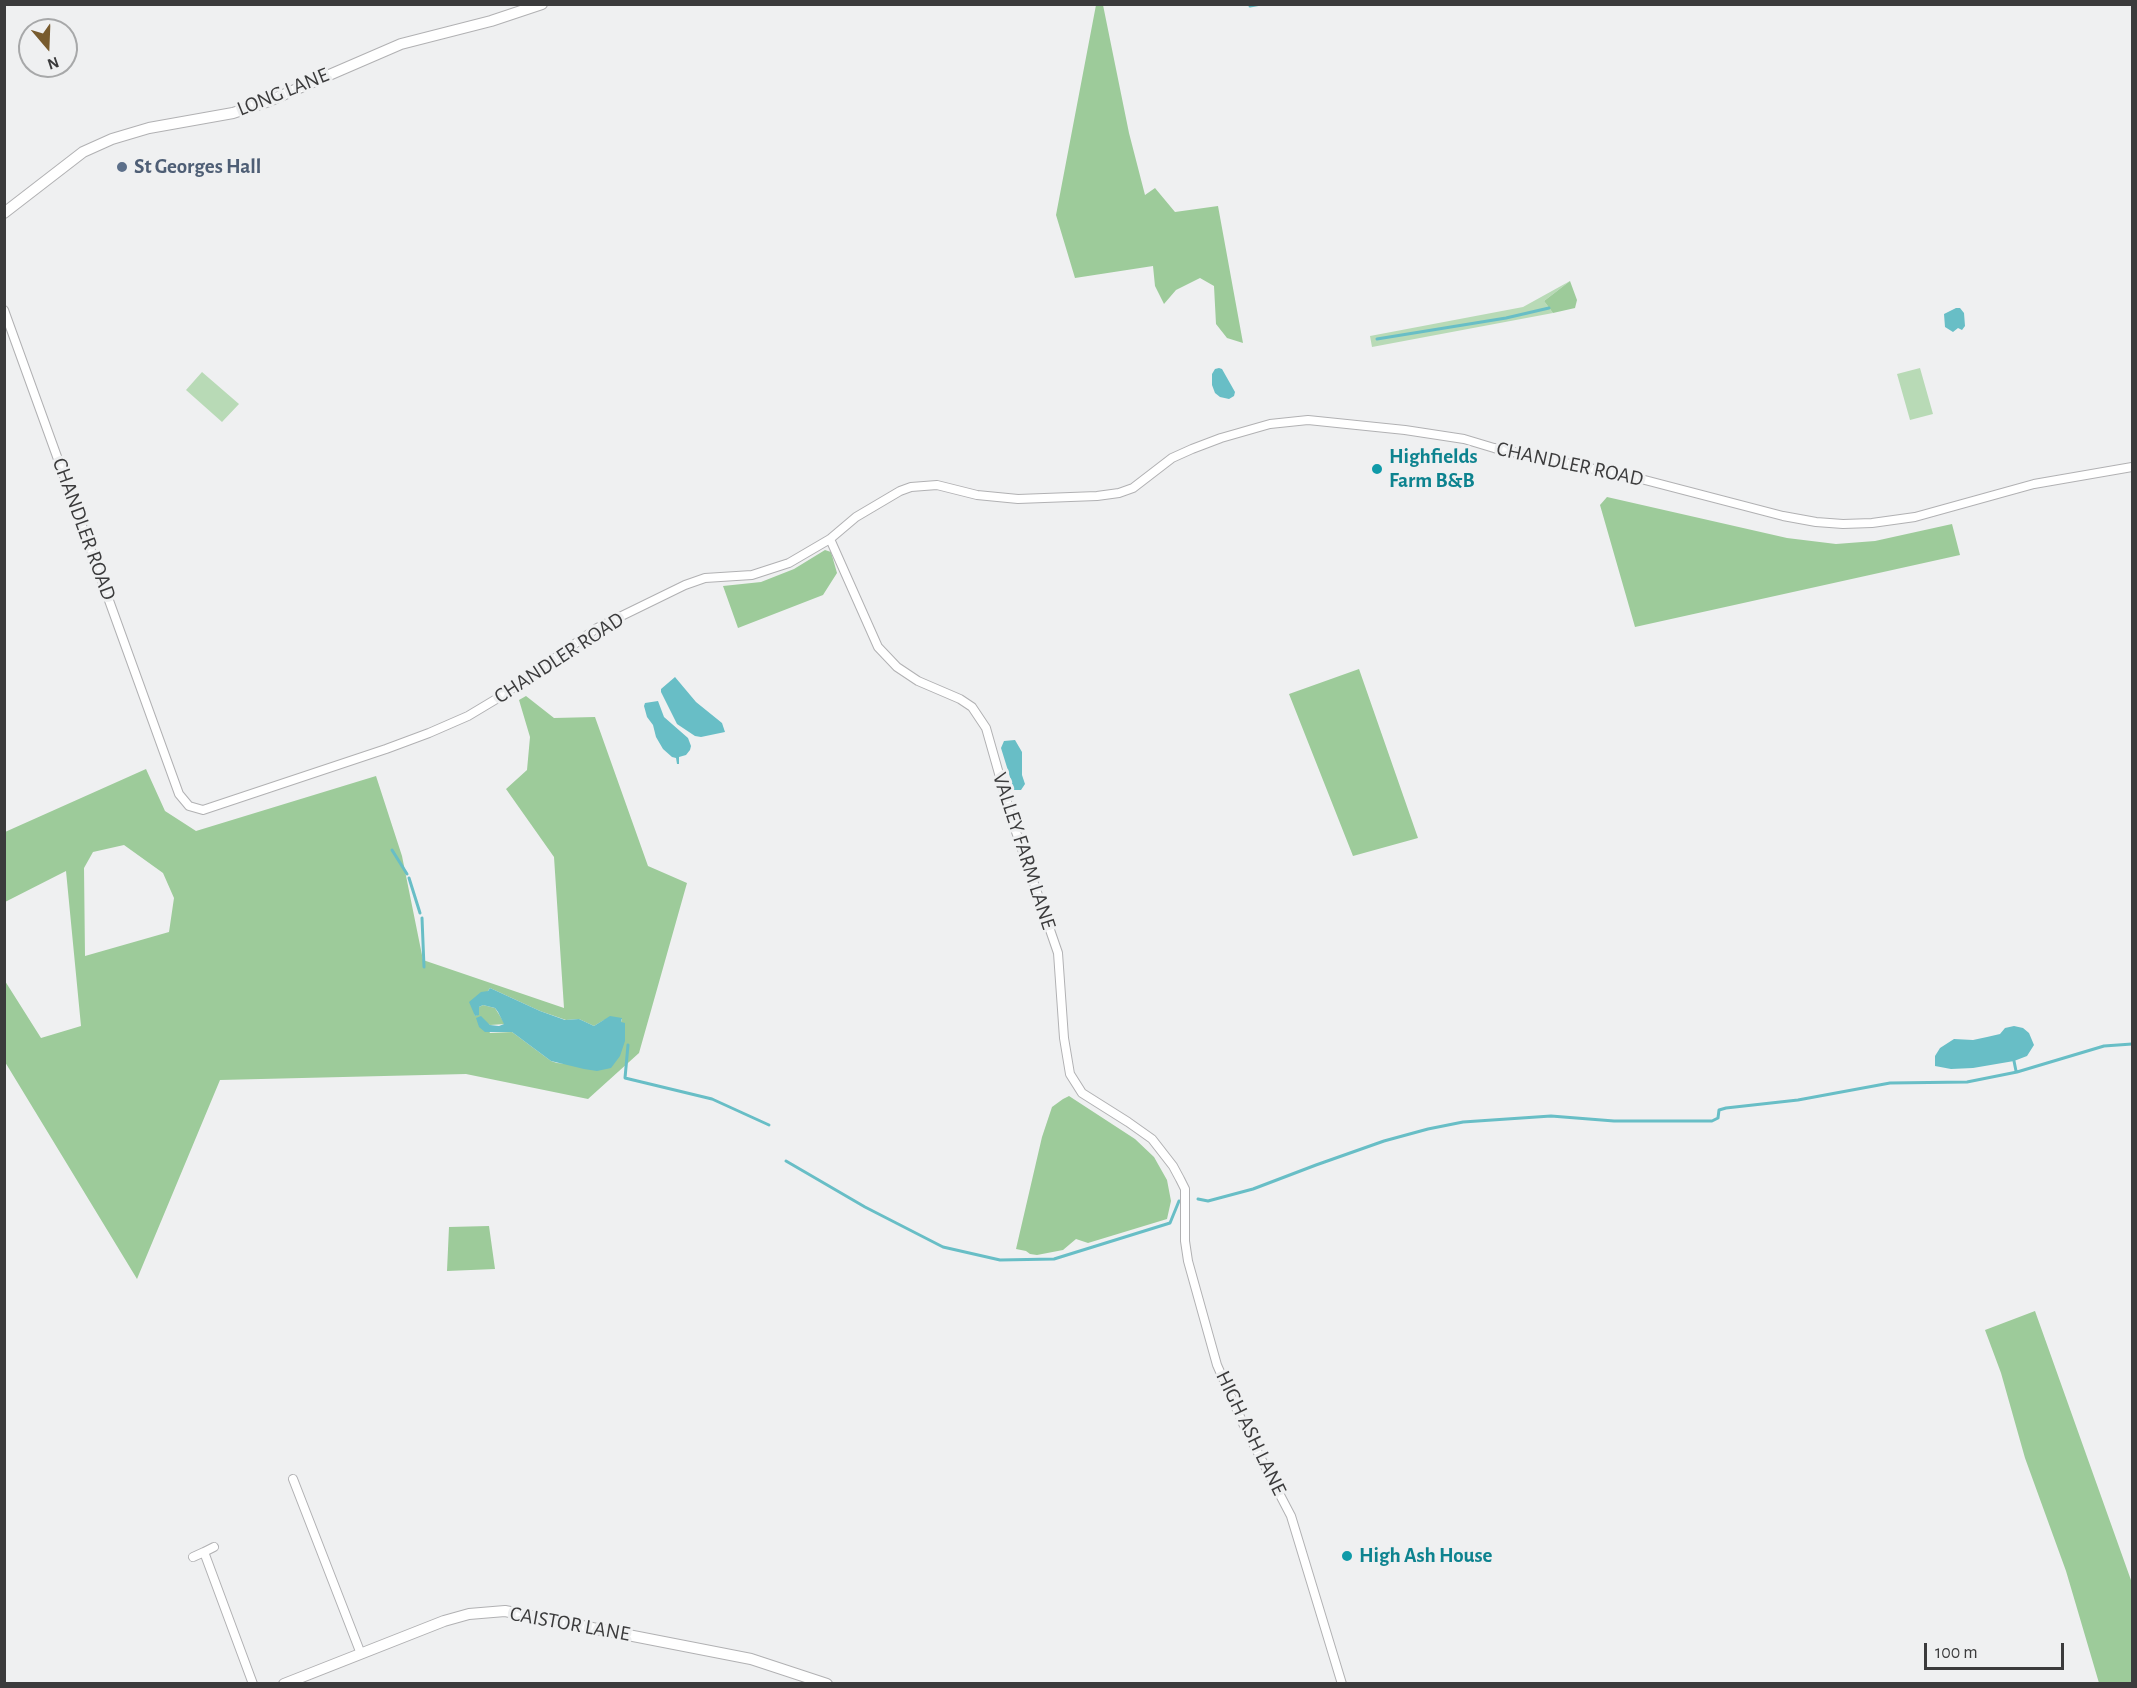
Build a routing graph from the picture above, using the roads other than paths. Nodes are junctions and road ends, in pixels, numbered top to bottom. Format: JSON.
{"nodes":[{"id":1,"x":542,"y":4,"type":"edge"},
{"id":2,"x":4,"y":213,"type":"edge"},
{"id":3,"x":4,"y":310,"type":"edge"},
{"id":4,"x":2133,"y":467,"type":"edge"},
{"id":5,"x":830,"y":539,"type":"junction"},
{"id":6,"x":1180,"y":1179,"type":"joint"},
{"id":7,"x":293,"y":1479,"type":"dead end"},
{"id":8,"x":214,"y":1547,"type":"dead end"},
{"id":9,"x":204,"y":1552,"type":"junction"},
{"id":10,"x":193,"y":1557,"type":"dead end"},
{"id":11,"x":360,"y":1654,"type":"junction"},
{"id":12,"x":253,"y":1683,"type":"edge"},
{"id":13,"x":284,"y":1683,"type":"edge"},
{"id":14,"x":827,"y":1683,"type":"edge"},
{"id":15,"x":1342,"y":1683,"type":"edge"}],
"edges":[{"from":1,"to":2,"type":"street","name":"LONG LANE"},
{"from":3,"to":5,"type":"street","name":"CHANDLER ROAD"},
{"from":4,"to":5,"type":"street","name":"CHANDLER ROAD"},
{"from":5,"to":6,"type":"street","name":"VALLEY FARM LANE"},
{"from":6,"to":15,"type":"street","name":"HIGH ASH LANE"},
{"from":7,"to":11,"type":"street"},
{"from":8,"to":9,"type":"street"},
{"from":9,"to":10,"type":"street"},
{"from":9,"to":12,"type":"street"},
{"from":11,"to":13,"type":"street","name":"CAISTOR LANE"},
{"from":11,"to":14,"type":"street","name":"CAISTOR LANE"}]}
